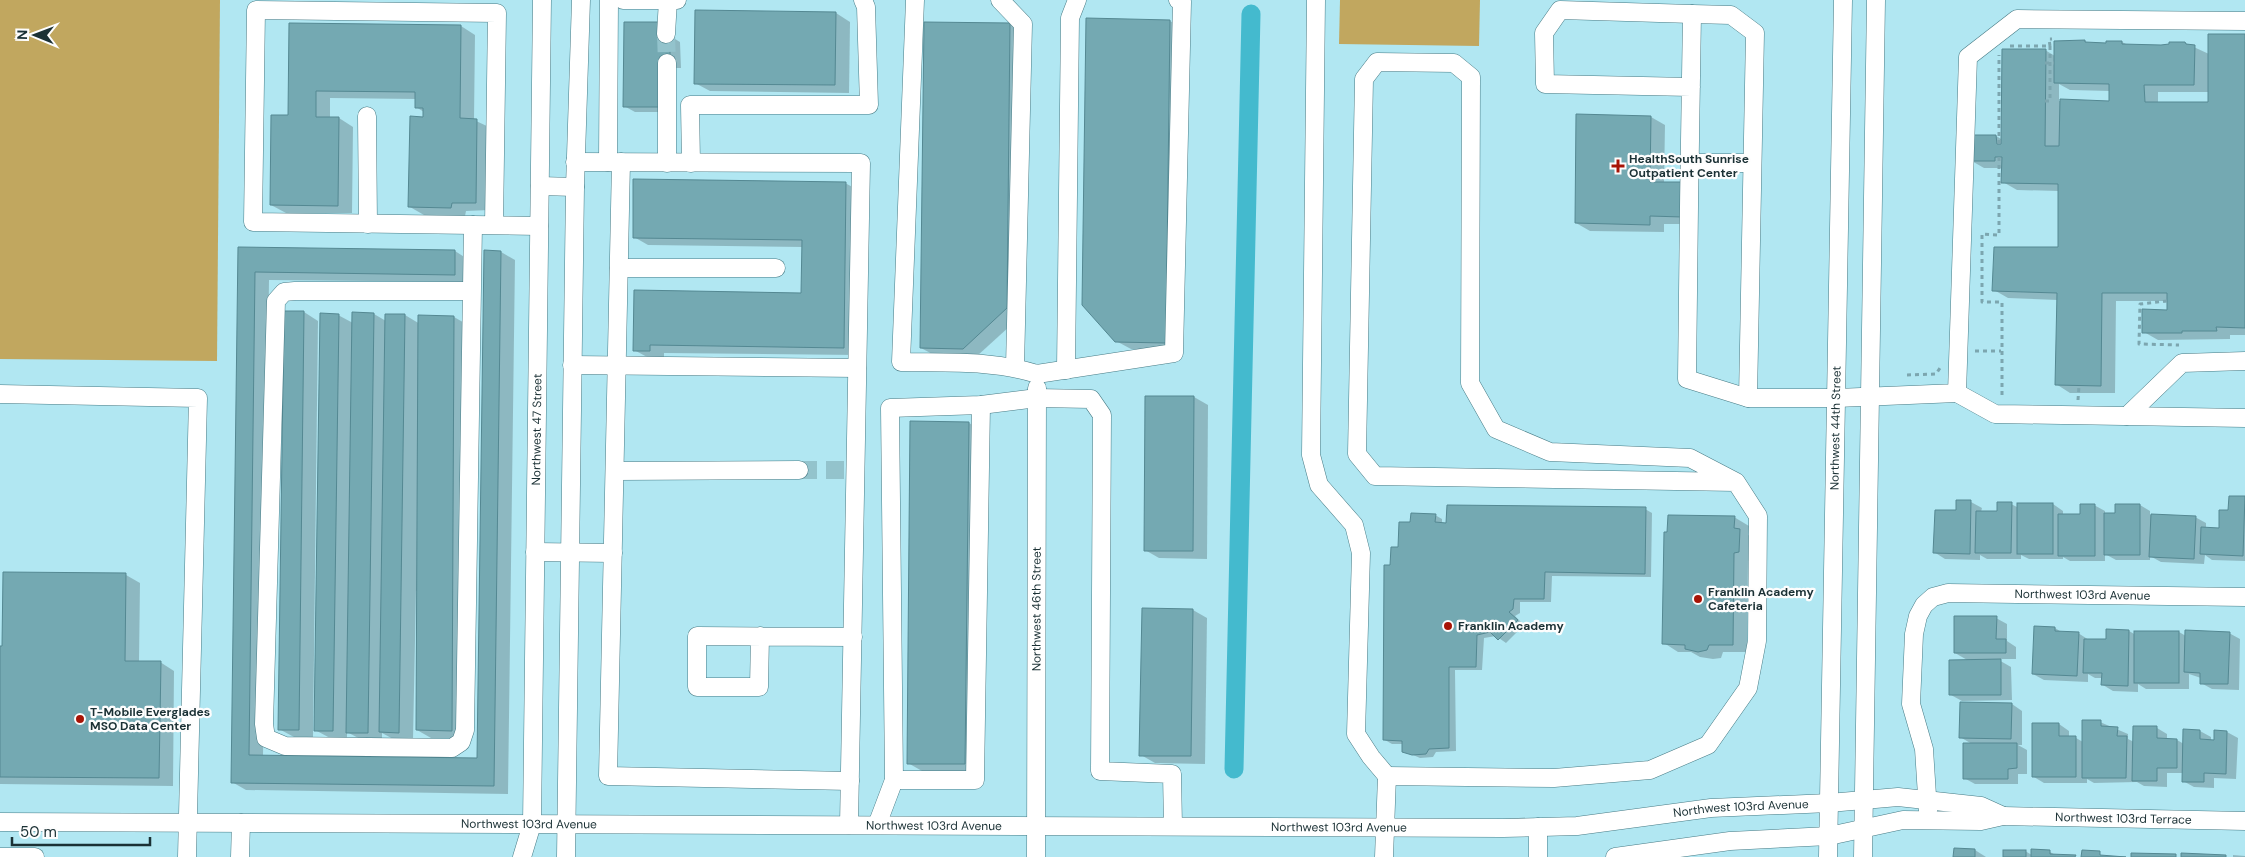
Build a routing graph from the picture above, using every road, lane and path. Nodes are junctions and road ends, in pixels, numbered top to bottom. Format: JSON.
{"nodes":[{"id":1,"x":542,"y":0,"type":"edge"},
{"id":2,"x":580,"y":0,"type":"edge"},
{"id":3,"x":609,"y":0,"type":"edge"},
{"id":4,"x":624,"y":0,"type":"edge"},
{"id":5,"x":668,"y":0,"type":"edge"},
{"id":6,"x":677,"y":0,"type":"edge"},
{"id":7,"x":863,"y":0,"type":"edge"},
{"id":8,"x":915,"y":0,"type":"edge"},
{"id":9,"x":1000,"y":0,"type":"edge"},
{"id":10,"x":1077,"y":0,"type":"edge"},
{"id":11,"x":1178,"y":0,"type":"edge"},
{"id":12,"x":1316,"y":0,"type":"edge"},
{"id":13,"x":1843,"y":0,"type":"edge"},
{"id":14,"x":1876,"y":0,"type":"edge"},
{"id":15,"x":1692,"y":14,"type":"junction"},
{"id":16,"x":2245,"y":21,"type":"edge"},
{"id":17,"x":666,"y":34,"type":"tunnel mouth"},
{"id":18,"x":2008,"y":46,"type":"dead end"},
{"id":19,"x":2000,"y":47,"type":"dead end"},
{"id":20,"x":667,"y":63,"type":"tunnel mouth"},
{"id":21,"x":1691,"y":87,"type":"junction"},
{"id":22,"x":2045,"y":101,"type":"dead end"},
{"id":23,"x":367,"y":116,"type":"dead end"},
{"id":24,"x":1999,"y":144,"type":"dead end"},
{"id":25,"x":1999,"y":157,"type":"dead end"},
{"id":26,"x":575,"y":162,"type":"junction"},
{"id":27,"x":615,"y":162,"type":"junction"},
{"id":28,"x":667,"y":163,"type":"junction"},
{"id":29,"x":691,"y":163,"type":"junction"},
{"id":30,"x":1690,"y":163,"type":"junction"},
{"id":31,"x":1752,"y":163,"type":"junction"},
{"id":32,"x":540,"y":186,"type":"junction"},
{"id":33,"x":574,"y":187,"type":"junction"},
{"id":34,"x":368,"y":224,"type":"junction"},
{"id":35,"x":473,"y":225,"type":"junction"},
{"id":36,"x":494,"y":225,"type":"junction"},
{"id":37,"x":539,"y":226,"type":"junction"},
{"id":38,"x":619,"y":268,"type":"junction"},
{"id":39,"x":776,"y":268,"type":"dead end"},
{"id":40,"x":472,"y":291,"type":"junction"},
{"id":41,"x":2167,"y":301,"type":"dead end"},
{"id":42,"x":2187,"y":345,"type":"dead end"},
{"id":43,"x":2245,"y":361,"type":"edge"},
{"id":44,"x":617,"y":364,"type":"junction"},
{"id":45,"x":572,"y":365,"type":"junction"},
{"id":46,"x":1015,"y":367,"type":"junction"},
{"id":47,"x":858,"y":368,"type":"junction"},
{"id":48,"x":1037,"y":368,"type":"junction"},
{"id":49,"x":1066,"y":370,"type":"junction"},
{"id":50,"x":1957,"y":393,"type":"junction"},
{"id":51,"x":0,"y":394,"type":"edge"},
{"id":52,"x":1868,"y":396,"type":"junction"},
{"id":53,"x":1037,"y":398,"type":"junction"},
{"id":54,"x":1748,"y":398,"type":"junction"},
{"id":55,"x":1837,"y":398,"type":"junction"},
{"id":56,"x":981,"y":405,"type":"junction"},
{"id":57,"x":2002,"y":414,"type":"junction"},
{"id":58,"x":2127,"y":416,"type":"junction"},
{"id":59,"x":2245,"y":418,"type":"edge"},
{"id":60,"x":800,"y":470,"type":"tunnel mouth"},
{"id":61,"x":614,"y":471,"type":"junction"},
{"id":62,"x":1736,"y":482,"type":"junction"},
{"id":63,"x":535,"y":552,"type":"junction"},
{"id":64,"x":570,"y":552,"type":"junction"},
{"id":65,"x":613,"y":553,"type":"junction"},
{"id":66,"x":2245,"y":597,"type":"edge"},
{"id":67,"x":760,"y":636,"type":"junction"},
{"id":68,"x":853,"y":637,"type":"junction"},
{"id":69,"x":1387,"y":776,"type":"junction"},
{"id":70,"x":894,"y":780,"type":"junction"},
{"id":71,"x":850,"y":781,"type":"junction"},
{"id":72,"x":1865,"y":798,"type":"junction"},
{"id":73,"x":1928,"y":799,"type":"junction"},
{"id":74,"x":1829,"y":803,"type":"junction"},
{"id":75,"x":2003,"y":816,"type":"junction"},
{"id":76,"x":1928,"y":820,"type":"junction"},
{"id":77,"x":2245,"y":821,"type":"edge"},
{"id":78,"x":0,"y":822,"type":"edge"},
{"id":79,"x":189,"y":823,"type":"junction"},
{"id":80,"x":241,"y":823,"type":"junction"},
{"id":81,"x":532,"y":824,"type":"junction"},
{"id":82,"x":567,"y":824,"type":"junction"},
{"id":83,"x":850,"y":825,"type":"junction"},
{"id":84,"x":877,"y":825,"type":"junction"},
{"id":85,"x":1036,"y":826,"type":"junction"},
{"id":86,"x":1174,"y":826,"type":"junction"},
{"id":87,"x":1386,"y":827,"type":"junction"},
{"id":88,"x":1538,"y":827,"type":"junction"},
{"id":89,"x":1864,"y":827,"type":"junction"},
{"id":90,"x":1829,"y":836,"type":"junction"},
{"id":91,"x":1648,"y":855,"type":"edge"},
{"id":92,"x":0,"y":857,"type":"edge"},
{"id":93,"x":35,"y":857,"type":"edge"},
{"id":94,"x":188,"y":857,"type":"edge"},
{"id":95,"x":240,"y":857,"type":"edge"},
{"id":96,"x":522,"y":857,"type":"edge"},
{"id":97,"x":566,"y":857,"type":"edge"},
{"id":98,"x":1036,"y":857,"type":"edge"},
{"id":99,"x":1384,"y":857,"type":"edge"},
{"id":100,"x":1538,"y":857,"type":"edge"},
{"id":101,"x":1615,"y":857,"type":"edge"},
{"id":102,"x":1828,"y":857,"type":"edge"},
{"id":103,"x":1863,"y":857,"type":"edge"}],
"edges":[{"from":1,"to":32,"type":"street","name":"Northwest 47 Street"},
{"from":2,"to":26,"type":"street"},
{"from":3,"to":27,"type":"street"},
{"from":4,"to":5,"type":"street"},
{"from":5,"to":6,"type":"street"},
{"from":5,"to":17,"type":"street"},
{"from":7,"to":29,"type":"street"},
{"from":8,"to":46,"type":"street"},
{"from":9,"to":46,"type":"street"},
{"from":10,"to":49,"type":"street"},
{"from":11,"to":49,"type":"street"},
{"from":12,"to":69,"type":"street"},
{"from":13,"to":55,"type":"street","name":"Northwest 44th Street"},
{"from":14,"to":52,"type":"street"},
{"from":15,"to":21,"type":"street"},
{"from":15,"to":21,"type":"street"},
{"from":15,"to":31,"type":"street"},
{"from":16,"to":50,"type":"street"},
{"from":18,"to":22,"type":"path"},
{"from":19,"to":24,"type":"path"},
{"from":20,"to":28,"type":"street"},
{"from":21,"to":30,"type":"street"},
{"from":23,"to":34,"type":"street"},
{"from":25,"to":57,"type":"path"},
{"from":26,"to":27,"type":"street"},
{"from":26,"to":33,"type":"street"},
{"from":27,"to":28,"type":"street"},
{"from":27,"to":38,"type":"street"},
{"from":28,"to":29,"type":"street"},
{"from":29,"to":47,"type":"street"},
{"from":30,"to":31,"type":"street"},
{"from":30,"to":54,"type":"street"},
{"from":31,"to":54,"type":"street"},
{"from":32,"to":33,"type":"street"},
{"from":32,"to":37,"type":"street","name":"Northwest 47 Street"},
{"from":33,"to":45,"type":"street"},
{"from":34,"to":35,"type":"street"},
{"from":34,"to":36,"type":"street"},
{"from":35,"to":36,"type":"street"},
{"from":35,"to":40,"type":"street"},
{"from":36,"to":37,"type":"street"},
{"from":37,"to":63,"type":"street","name":"Northwest 47 Street"},
{"from":38,"to":39,"type":"street"},
{"from":38,"to":44,"type":"street"},
{"from":40,"to":40,"type":"street"},
{"from":41,"to":42,"type":"path"},
{"from":43,"to":58,"type":"street"},
{"from":44,"to":45,"type":"street"},
{"from":44,"to":47,"type":"street"},
{"from":44,"to":61,"type":"street"},
{"from":45,"to":64,"type":"street"},
{"from":46,"to":48,"type":"street"},
{"from":47,"to":68,"type":"street"},
{"from":48,"to":49,"type":"street"},
{"from":48,"to":53,"type":"street","name":"Northwest 46th Street"},
{"from":50,"to":52,"type":"street"},
{"from":50,"to":57,"type":"street"},
{"from":51,"to":79,"type":"street"},
{"from":52,"to":55,"type":"street"},
{"from":52,"to":72,"type":"street"},
{"from":53,"to":56,"type":"street"},
{"from":53,"to":85,"type":"street","name":"Northwest 46th Street"},
{"from":53,"to":86,"type":"street"},
{"from":54,"to":55,"type":"street"},
{"from":55,"to":74,"type":"street","name":"Northwest 44th Street"},
{"from":56,"to":70,"type":"street"},
{"from":56,"to":70,"type":"street"},
{"from":57,"to":58,"type":"street"},
{"from":58,"to":59,"type":"street"},
{"from":60,"to":61,"type":"street"},
{"from":61,"to":65,"type":"street"},
{"from":62,"to":62,"type":"street"},
{"from":62,"to":69,"type":"street"},
{"from":63,"to":64,"type":"street"},
{"from":63,"to":81,"type":"street","name":"Northwest 47 Street"},
{"from":64,"to":65,"type":"street"},
{"from":64,"to":82,"type":"street"},
{"from":65,"to":71,"type":"street"},
{"from":66,"to":73,"type":"street","name":"Northwest 103rd Avenue"},
{"from":67,"to":67,"type":"street"},
{"from":67,"to":68,"type":"street"},
{"from":68,"to":71,"type":"street"},
{"from":69,"to":87,"type":"street"},
{"from":70,"to":84,"type":"street"},
{"from":71,"to":83,"type":"street"},
{"from":72,"to":73,"type":"street","name":"Northwest 103rd Terrace"},
{"from":72,"to":74,"type":"street","name":"Northwest 103rd Avenue"},
{"from":72,"to":89,"type":"street"},
{"from":73,"to":75,"type":"street","name":"Northwest 103rd Terrace"},
{"from":73,"to":76,"type":"street"},
{"from":74,"to":88,"type":"street","name":"Northwest 103rd Avenue"},
{"from":74,"to":90,"type":"street","name":"Northwest 44th Street"},
{"from":75,"to":76,"type":"street","name":"Northwest 103rd Terrace"},
{"from":75,"to":77,"type":"street","name":"Northwest 103rd Terrace"},
{"from":76,"to":89,"type":"street","name":"Northwest 103rd Terrace"},
{"from":78,"to":79,"type":"street","name":"Northwest 103rd Avenue"},
{"from":79,"to":80,"type":"street","name":"Northwest 103rd Avenue"},
{"from":79,"to":94,"type":"street"},
{"from":80,"to":81,"type":"street","name":"Northwest 103rd Avenue"},
{"from":80,"to":95,"type":"street"},
{"from":81,"to":82,"type":"street","name":"Northwest 103rd Avenue"},
{"from":81,"to":96,"type":"street","name":"Northwest 47 Street"},
{"from":82,"to":83,"type":"street","name":"Northwest 103rd Avenue"},
{"from":82,"to":97,"type":"street"},
{"from":83,"to":84,"type":"street","name":"Northwest 103rd Avenue"},
{"from":84,"to":85,"type":"street","name":"Northwest 103rd Avenue"},
{"from":85,"to":86,"type":"street","name":"Northwest 103rd Avenue"},
{"from":85,"to":98,"type":"street","name":"Northwest 46th Street"},
{"from":86,"to":87,"type":"street","name":"Northwest 103rd Avenue"},
{"from":87,"to":88,"type":"street","name":"Northwest 103rd Avenue"},
{"from":87,"to":99,"type":"street"},
{"from":88,"to":100,"type":"street"},
{"from":89,"to":90,"type":"street"},
{"from":89,"to":103,"type":"street"},
{"from":90,"to":91,"type":"street"},
{"from":90,"to":102,"type":"street","name":"Northwest 44th Street"},
{"from":91,"to":101,"type":"street"},
{"from":92,"to":93,"type":"street"}]}
